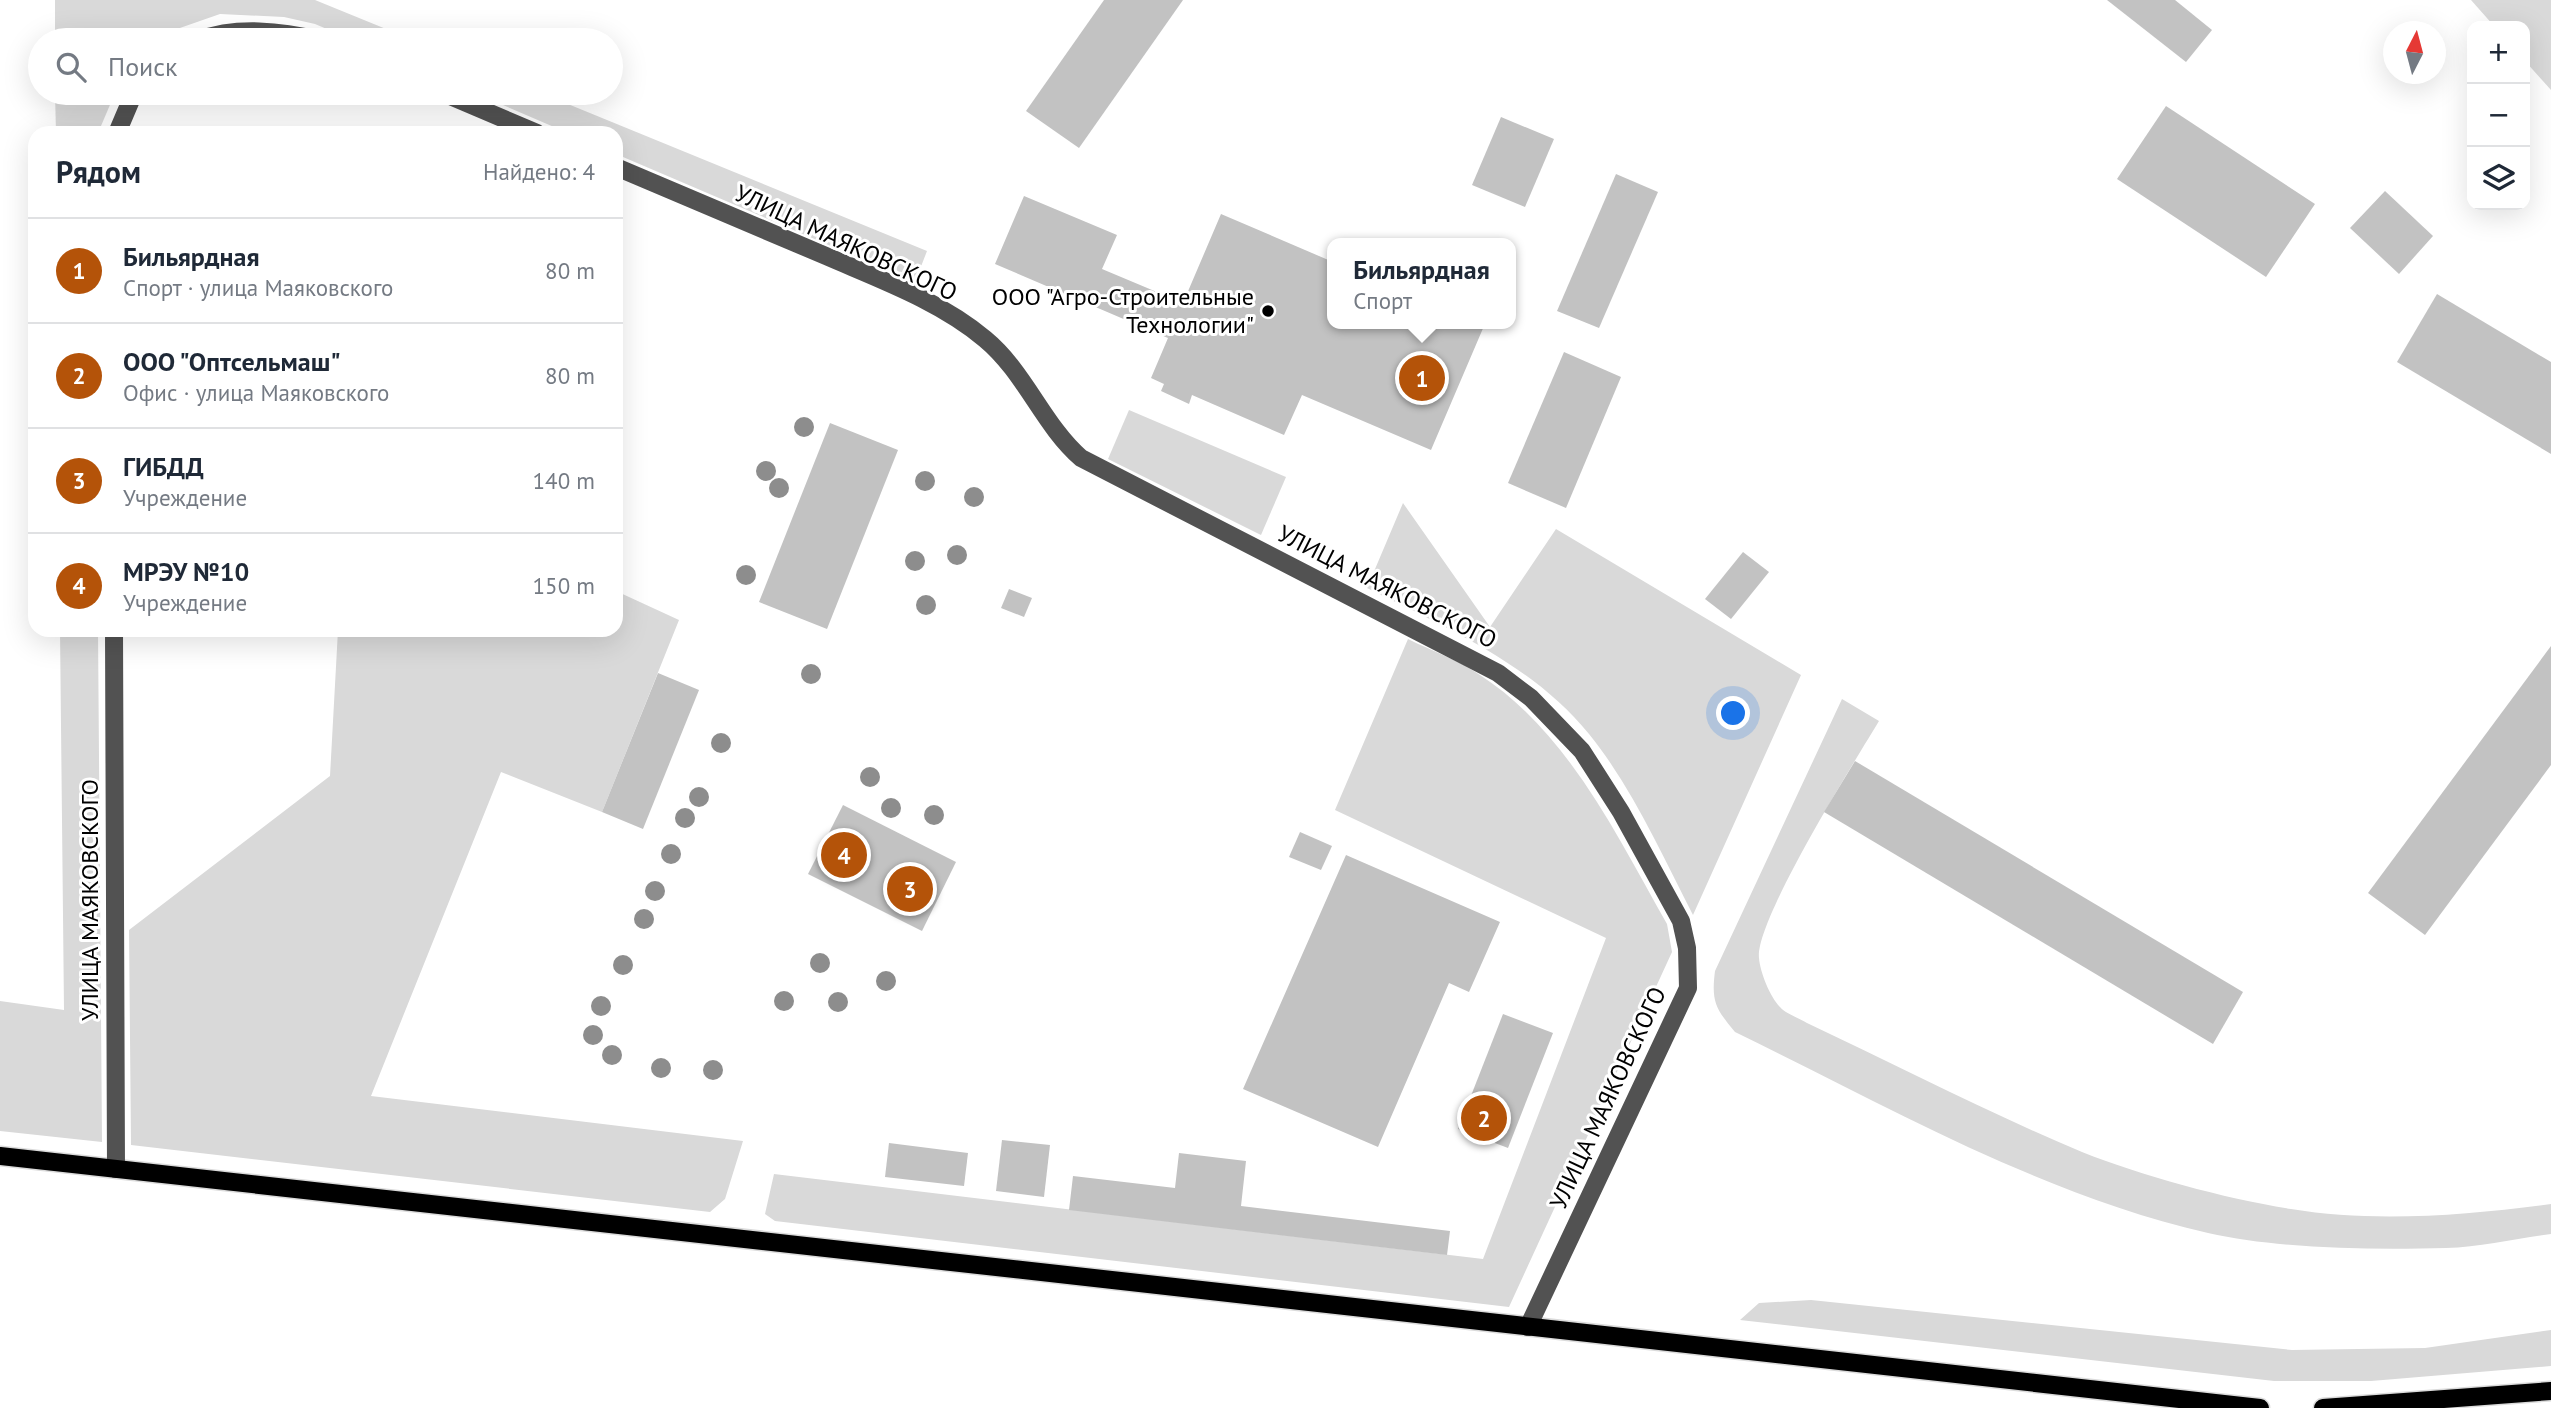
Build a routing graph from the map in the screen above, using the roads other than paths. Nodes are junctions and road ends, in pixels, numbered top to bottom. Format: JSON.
{"nodes":[{"id":1,"x":129,"y":105,"type":"edge"},
{"id":2,"x":471,"y":105,"type":"edge"},
{"id":3,"x":120,"y":126,"type":"edge"},
{"id":4,"x":521,"y":126,"type":"edge"},
{"id":5,"x":623,"y":170,"type":"edge"},
{"id":6,"x":114,"y":637,"type":"edge"},
{"id":7,"x":0,"y":1156,"type":"edge"},
{"id":8,"x":116,"y":1169,"type":"junction"},
{"id":9,"x":1528,"y":1326,"type":"junction"},
{"id":10,"x":2551,"y":1391,"type":"edge"},
{"id":11,"x":2260,"y":1408,"type":"edge"},
{"id":12,"x":2323,"y":1408,"type":"edge"}],
"edges":[{"from":1,"to":3,"type":"street"},
{"from":2,"to":4,"type":"street"},
{"from":5,"to":9,"type":"street","name":"УЛИЦА МАЯКОВСКОГО"},
{"from":6,"to":8,"type":"street","name":"УЛИЦА МАЯКОВСКОГО"},
{"from":7,"to":8,"type":"main road"},
{"from":8,"to":9,"type":"main road"},
{"from":9,"to":11,"type":"main road"},
{"from":10,"to":12,"type":"main road"}]}
